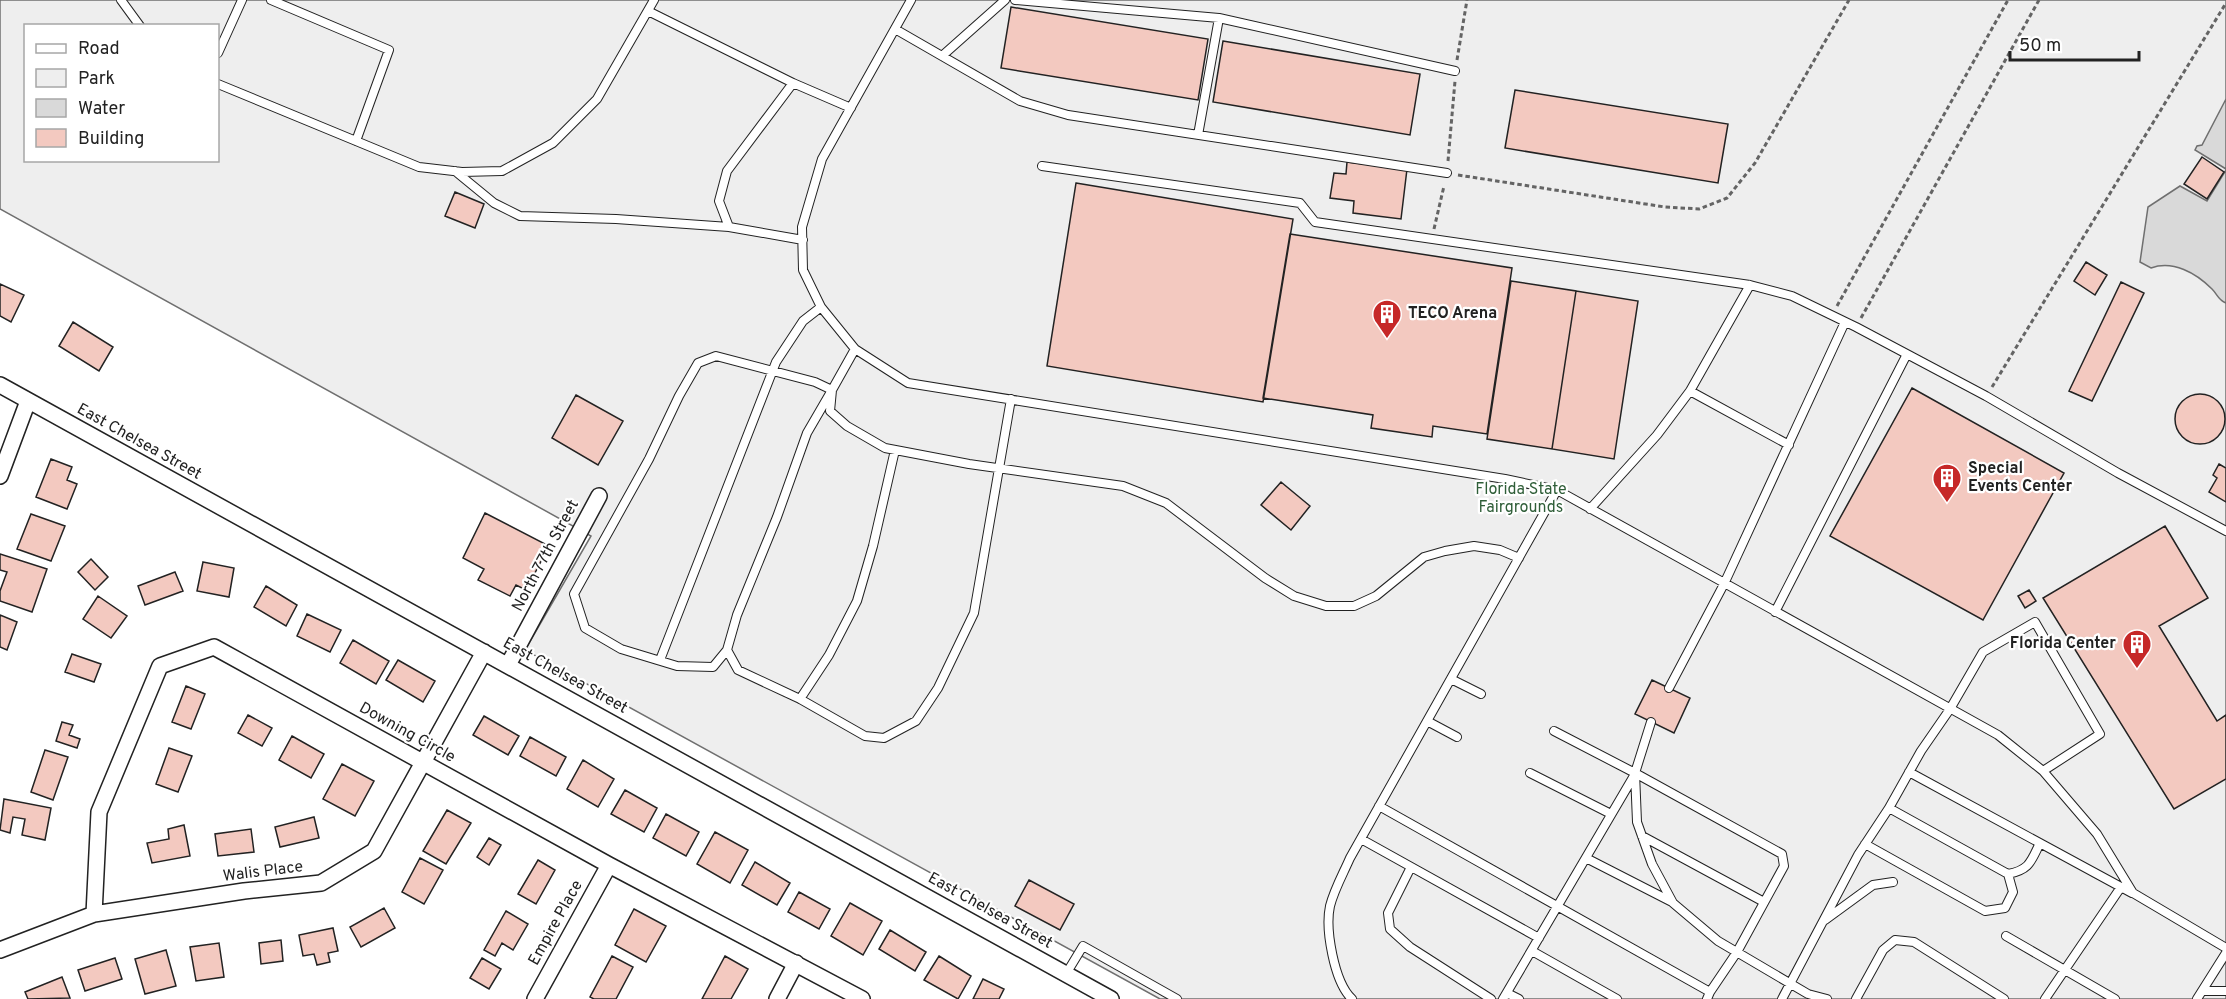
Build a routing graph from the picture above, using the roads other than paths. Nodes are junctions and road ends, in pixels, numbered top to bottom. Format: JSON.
{"nodes":[{"id":1,"x":121,"y":0,"type":"edge"},
{"id":2,"x":243,"y":0,"type":"edge"},
{"id":3,"x":272,"y":0,"type":"edge"},
{"id":4,"x":654,"y":0,"type":"edge"},
{"id":5,"x":911,"y":0,"type":"edge"},
{"id":6,"x":1005,"y":0,"type":"edge"},
{"id":7,"x":1015,"y":0,"type":"edge"},
{"id":8,"x":648,"y":11,"type":"junction"},
{"id":9,"x":1220,"y":18,"type":"junction"},
{"id":10,"x":139,"y":24,"type":"edge"},
{"id":11,"x":895,"y":29,"type":"junction"},
{"id":12,"x":219,"y":51,"type":"edge"},
{"id":13,"x":942,"y":56,"type":"junction"},
{"id":14,"x":1455,"y":71,"type":"road end"},
{"id":15,"x":793,"y":83,"type":"junction"},
{"id":16,"x":219,"y":84,"type":"edge"},
{"id":17,"x":850,"y":108,"type":"junction"},
{"id":18,"x":1198,"y":135,"type":"junction"},
{"id":19,"x":356,"y":141,"type":"junction"},
{"id":20,"x":1042,"y":166,"type":"dead end"},
{"id":21,"x":455,"y":171,"type":"junction"},
{"id":22,"x":1447,"y":173,"type":"road end"},
{"id":23,"x":729,"y":227,"type":"junction"},
{"id":24,"x":803,"y":240,"type":"junction"},
{"id":25,"x":1750,"y":285,"type":"junction"},
{"id":26,"x":821,"y":307,"type":"junction"},
{"id":27,"x":1845,"y":322,"type":"junction"},
{"id":28,"x":855,"y":349,"type":"junction"},
{"id":29,"x":1906,"y":354,"type":"junction"},
{"id":30,"x":773,"y":371,"type":"junction"},
{"id":31,"x":0,"y":385,"type":"edge"},
{"id":32,"x":832,"y":390,"type":"junction"},
{"id":33,"x":1690,"y":391,"type":"junction"},
{"id":34,"x":1011,"y":399,"type":"junction"},
{"id":35,"x":28,"y":401,"type":"junction"},
{"id":36,"x":1789,"y":445,"type":"junction"},
{"id":37,"x":896,"y":450,"type":"junction"},
{"id":38,"x":999,"y":468,"type":"junction"},
{"id":39,"x":0,"y":476,"type":"edge"},
{"id":40,"x":1557,"y":490,"type":"junction"},
{"id":41,"x":599,"y":496,"type":"dead end"},
{"id":42,"x":1590,"y":509,"type":"junction"},
{"id":43,"x":2226,"y":531,"type":"edge"},
{"id":44,"x":1519,"y":558,"type":"junction"},
{"id":45,"x":1724,"y":584,"type":"junction"},
{"id":46,"x":1775,"y":612,"type":"junction"},
{"id":47,"x":727,"y":650,"type":"junction"},
{"id":48,"x":484,"y":652,"type":"junction"},
{"id":49,"x":660,"y":660,"type":"junction"},
{"id":50,"x":508,"y":665,"type":"junction"},
{"id":51,"x":1450,"y":679,"type":"junction"},
{"id":52,"x":1669,"y":688,"type":"dead end"},
{"id":53,"x":1481,"y":694,"type":"dead end"},
{"id":54,"x":800,"y":699,"type":"junction"},
{"id":55,"x":1950,"y":709,"type":"junction"},
{"id":56,"x":1427,"y":721,"type":"junction"},
{"id":57,"x":1651,"y":722,"type":"dead end"},
{"id":58,"x":1554,"y":731,"type":"dead end"},
{"id":59,"x":1458,"y":737,"type":"dead end"},
{"id":60,"x":423,"y":762,"type":"junction"},
{"id":61,"x":2043,"y":771,"type":"junction"},
{"id":62,"x":1635,"y":772,"type":"junction"},
{"id":63,"x":1909,"y":772,"type":"junction"},
{"id":64,"x":1530,"y":773,"type":"dead end"},
{"id":65,"x":1379,"y":806,"type":"junction"},
{"id":66,"x":1889,"y":808,"type":"junction"},
{"id":67,"x":1611,"y":814,"type":"junction"},
{"id":68,"x":1642,"y":836,"type":"junction"},
{"id":69,"x":1360,"y":839,"type":"junction"},
{"id":70,"x":2040,"y":843,"type":"junction"},
{"id":71,"x":1865,"y":844,"type":"junction"},
{"id":72,"x":1586,"y":858,"type":"junction"},
{"id":73,"x":609,"y":865,"type":"junction"},
{"id":74,"x":1410,"y":867,"type":"junction"},
{"id":75,"x":2008,"y":874,"type":"junction"},
{"id":76,"x":1893,"y":882,"type":"dead end"},
{"id":77,"x":2121,"y":887,"type":"junction"},
{"id":78,"x":2133,"y":893,"type":"junction"},
{"id":79,"x":1764,"y":902,"type":"junction"},
{"id":80,"x":1673,"y":903,"type":"junction"},
{"id":81,"x":1558,"y":906,"type":"junction"},
{"id":82,"x":94,"y":914,"type":"junction"},
{"id":83,"x":1823,"y":921,"type":"junction"},
{"id":84,"x":2006,"y":936,"type":"dead end"},
{"id":85,"x":1539,"y":939,"type":"junction"},
{"id":86,"x":0,"y":950,"type":"edge"},
{"id":87,"x":1532,"y":951,"type":"junction"},
{"id":88,"x":2226,"y":951,"type":"edge"},
{"id":89,"x":1737,"y":952,"type":"junction"},
{"id":90,"x":796,"y":963,"type":"junction"},
{"id":91,"x":2064,"y":969,"type":"junction"},
{"id":92,"x":1066,"y":974,"type":"junction"},
{"id":93,"x":1791,"y":984,"type":"junction"},
{"id":94,"x":2203,"y":991,"type":"junction"},
{"id":95,"x":2226,"y":991,"type":"edge"},
{"id":96,"x":1709,"y":995,"type":"edge"},
{"id":97,"x":1505,"y":996,"type":"edge"},
{"id":98,"x":535,"y":999,"type":"edge"},
{"id":99,"x":777,"y":999,"type":"edge"},
{"id":100,"x":862,"y":999,"type":"edge"},
{"id":101,"x":1112,"y":999,"type":"edge"},
{"id":102,"x":1177,"y":999,"type":"edge"},
{"id":103,"x":1352,"y":999,"type":"edge"},
{"id":104,"x":1491,"y":999,"type":"edge"},
{"id":105,"x":1519,"y":999,"type":"edge"},
{"id":106,"x":1617,"y":999,"type":"edge"},
{"id":107,"x":1782,"y":999,"type":"edge"},
{"id":108,"x":1827,"y":999,"type":"edge"},
{"id":109,"x":1856,"y":999,"type":"edge"},
{"id":110,"x":2004,"y":999,"type":"edge"},
{"id":111,"x":2045,"y":999,"type":"edge"},
{"id":112,"x":2115,"y":999,"type":"edge"},
{"id":113,"x":2197,"y":999,"type":"edge"}],
"edges":[{"from":1,"to":10,"type":"lane"},
{"from":2,"to":12,"type":"lane"},
{"from":3,"to":19,"type":"lane"},
{"from":4,"to":8,"type":"lane"},
{"from":5,"to":11,"type":"lane"},
{"from":6,"to":13,"type":"lane"},
{"from":7,"to":9,"type":"lane"},
{"from":8,"to":15,"type":"lane"},
{"from":8,"to":21,"type":"lane"},
{"from":9,"to":14,"type":"lane"},
{"from":9,"to":18,"type":"lane"},
{"from":11,"to":13,"type":"lane"},
{"from":11,"to":17,"type":"lane"},
{"from":13,"to":18,"type":"lane"},
{"from":15,"to":17,"type":"lane"},
{"from":15,"to":23,"type":"lane"},
{"from":16,"to":19,"type":"lane"},
{"from":17,"to":24,"type":"lane"},
{"from":18,"to":22,"type":"lane"},
{"from":19,"to":21,"type":"lane"},
{"from":20,"to":25,"type":"lane"},
{"from":21,"to":23,"type":"lane"},
{"from":23,"to":24,"type":"lane"},
{"from":24,"to":26,"type":"lane"},
{"from":25,"to":27,"type":"lane"},
{"from":25,"to":33,"type":"lane"},
{"from":26,"to":28,"type":"lane"},
{"from":26,"to":30,"type":"lane"},
{"from":27,"to":29,"type":"lane"},
{"from":27,"to":36,"type":"lane"},
{"from":28,"to":32,"type":"lane"},
{"from":28,"to":34,"type":"lane"},
{"from":29,"to":43,"type":"lane"},
{"from":29,"to":46,"type":"lane"},
{"from":30,"to":32,"type":"lane"},
{"from":30,"to":49,"type":"lane"},
{"from":30,"to":49,"type":"lane"},
{"from":31,"to":35,"type":"street","name":"East Chelsea Street"},
{"from":32,"to":37,"type":"lane"},
{"from":32,"to":47,"type":"lane"},
{"from":33,"to":36,"type":"lane"},
{"from":33,"to":42,"type":"lane"},
{"from":34,"to":38,"type":"lane"},
{"from":34,"to":40,"type":"lane"},
{"from":35,"to":39,"type":"street"},
{"from":35,"to":48,"type":"street","name":"East Chelsea Street"},
{"from":36,"to":45,"type":"lane"},
{"from":37,"to":38,"type":"lane"},
{"from":37,"to":54,"type":"lane"},
{"from":38,"to":44,"type":"lane"},
{"from":38,"to":54,"type":"lane"},
{"from":40,"to":42,"type":"lane"},
{"from":40,"to":44,"type":"lane"},
{"from":41,"to":50,"type":"street","name":"North 77th Street"},
{"from":42,"to":45,"type":"lane"},
{"from":44,"to":51,"type":"lane"},
{"from":45,"to":46,"type":"lane"},
{"from":45,"to":52,"type":"lane"},
{"from":46,"to":55,"type":"lane"},
{"from":47,"to":49,"type":"lane"},
{"from":47,"to":54,"type":"lane"},
{"from":48,"to":50,"type":"street","name":"East Chelsea Street"},
{"from":48,"to":60,"type":"street","name":"Walis Place"},
{"from":50,"to":92,"type":"street","name":"East Chelsea Street"},
{"from":51,"to":53,"type":"lane"},
{"from":51,"to":56,"type":"lane"},
{"from":55,"to":61,"type":"lane"},
{"from":55,"to":61,"type":"lane"},
{"from":55,"to":63,"type":"lane"},
{"from":56,"to":59,"type":"lane"},
{"from":56,"to":65,"type":"lane"},
{"from":57,"to":62,"type":"lane"},
{"from":58,"to":62,"type":"lane"},
{"from":60,"to":73,"type":"street","name":"Downing Circle"},
{"from":60,"to":82,"type":"street","name":"Walis Place"},
{"from":60,"to":82,"type":"street","name":"Downing Circle"},
{"from":61,"to":78,"type":"lane"},
{"from":62,"to":67,"type":"lane"},
{"from":62,"to":68,"type":"lane"},
{"from":62,"to":79,"type":"lane"},
{"from":63,"to":66,"type":"lane"},
{"from":63,"to":70,"type":"lane"},
{"from":64,"to":67,"type":"lane"},
{"from":65,"to":69,"type":"lane"},
{"from":65,"to":81,"type":"lane"},
{"from":66,"to":71,"type":"lane"},
{"from":66,"to":75,"type":"lane"},
{"from":67,"to":72,"type":"lane"},
{"from":68,"to":79,"type":"lane"},
{"from":68,"to":80,"type":"lane"},
{"from":69,"to":74,"type":"lane"},
{"from":69,"to":103,"type":"lane"},
{"from":70,"to":75,"type":"lane"},
{"from":70,"to":77,"type":"lane"},
{"from":71,"to":75,"type":"lane"},
{"from":71,"to":83,"type":"lane"},
{"from":72,"to":80,"type":"lane"},
{"from":72,"to":81,"type":"lane"},
{"from":73,"to":90,"type":"street","name":"Downing Circle"},
{"from":73,"to":98,"type":"street","name":"Empire Place"},
{"from":74,"to":85,"type":"lane"},
{"from":74,"to":104,"type":"lane"},
{"from":76,"to":83,"type":"lane"},
{"from":77,"to":78,"type":"lane"},
{"from":77,"to":91,"type":"lane"},
{"from":78,"to":88,"type":"lane"},
{"from":79,"to":89,"type":"lane"},
{"from":80,"to":89,"type":"lane"},
{"from":81,"to":85,"type":"lane"},
{"from":81,"to":96,"type":"lane"},
{"from":82,"to":86,"type":"street","name":"Walis Place"},
{"from":83,"to":93,"type":"lane"},
{"from":84,"to":91,"type":"lane"},
{"from":85,"to":87,"type":"lane"},
{"from":87,"to":97,"type":"lane"},
{"from":87,"to":106,"type":"lane"},
{"from":88,"to":94,"type":"lane"},
{"from":89,"to":93,"type":"lane"},
{"from":89,"to":96,"type":"lane"},
{"from":90,"to":99,"type":"street"},
{"from":90,"to":100,"type":"street","name":"Downing Circle"},
{"from":91,"to":111,"type":"lane"},
{"from":91,"to":112,"type":"lane"},
{"from":92,"to":101,"type":"street","name":"East Chelsea Street"},
{"from":92,"to":102,"type":"lane"},
{"from":93,"to":107,"type":"lane"},
{"from":93,"to":108,"type":"lane"},
{"from":94,"to":95,"type":"lane"},
{"from":94,"to":113,"type":"lane"},
{"from":97,"to":105,"type":"lane"},
{"from":109,"to":110,"type":"lane"}]}
